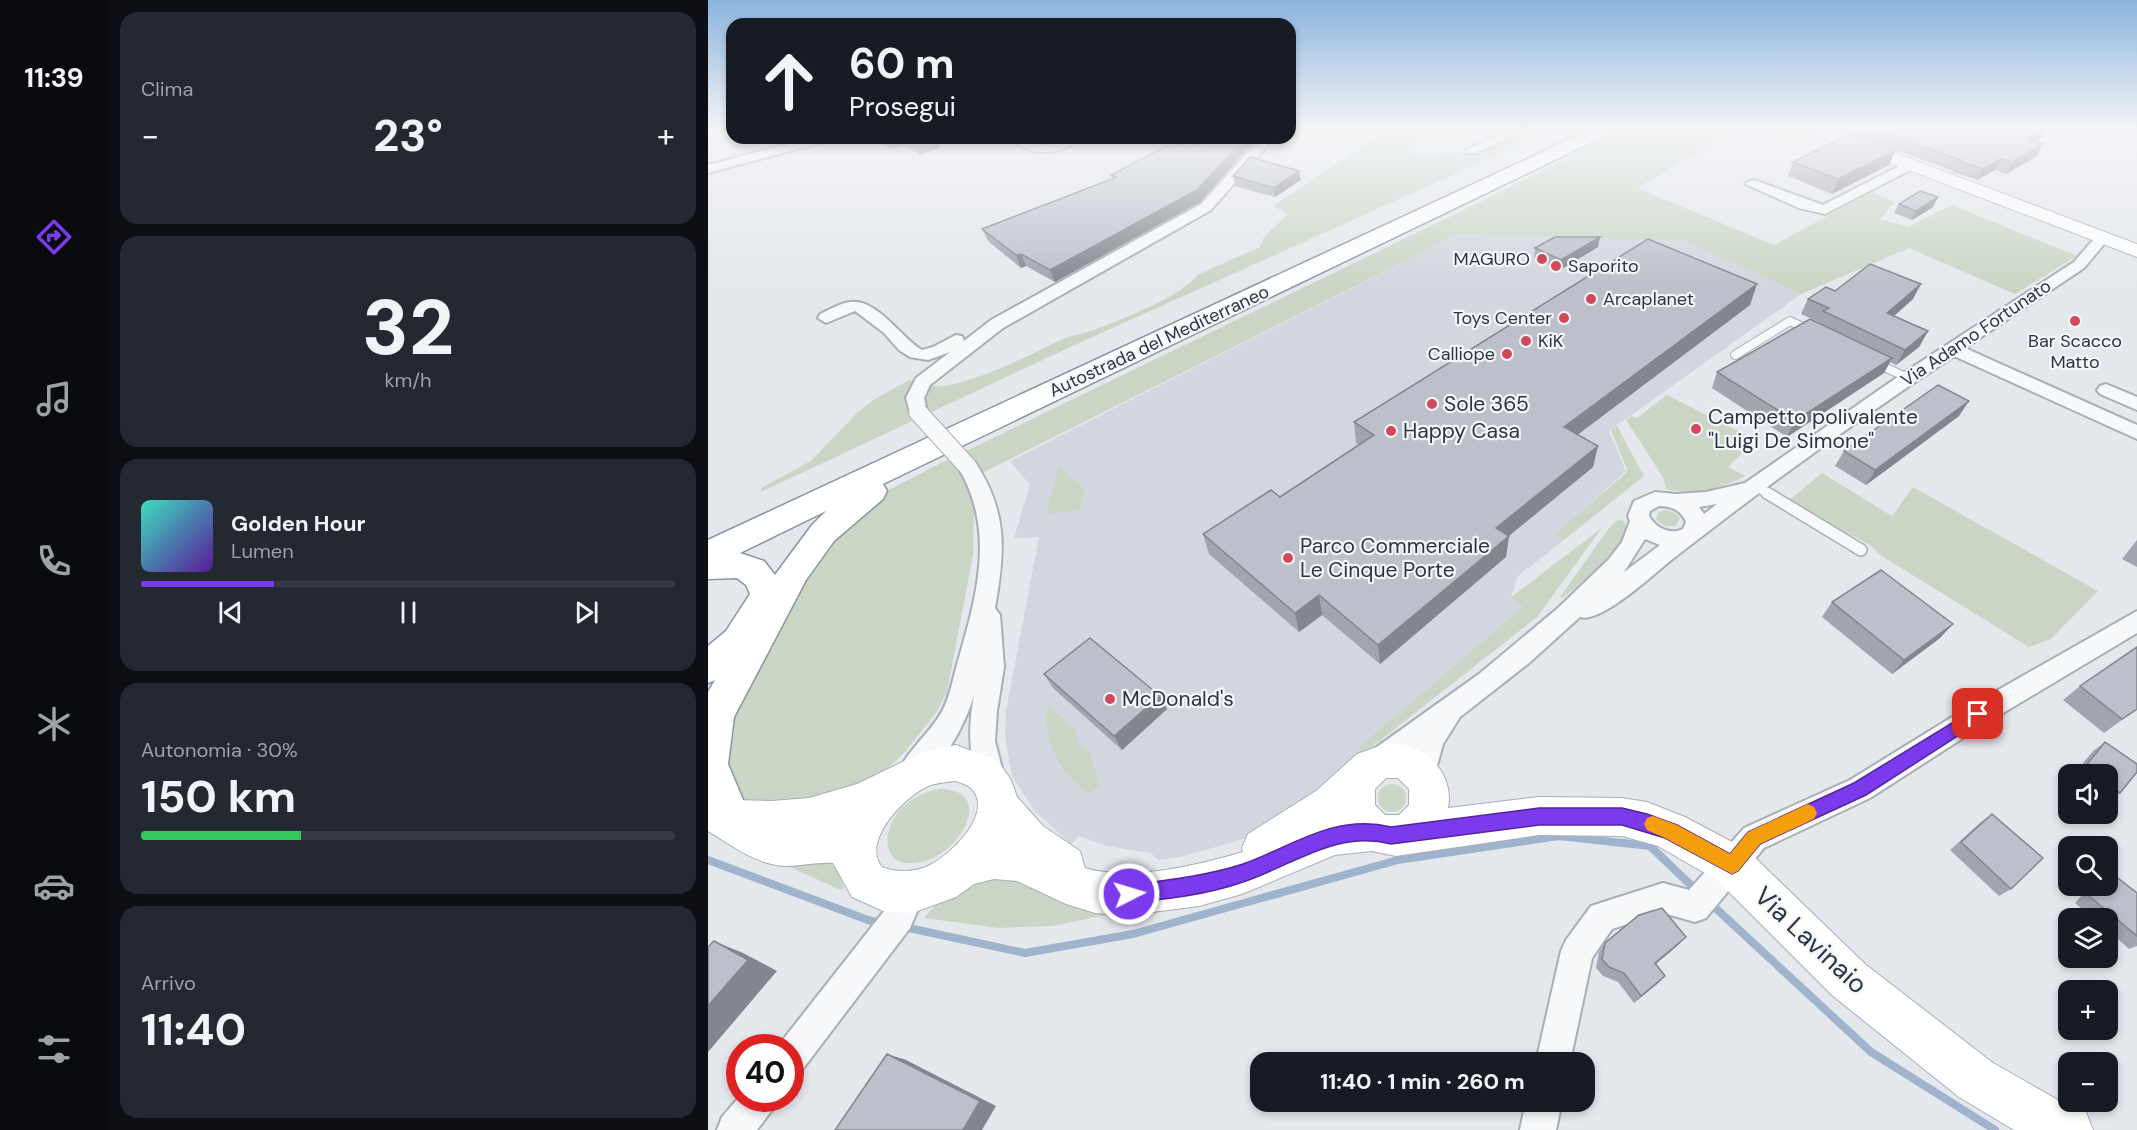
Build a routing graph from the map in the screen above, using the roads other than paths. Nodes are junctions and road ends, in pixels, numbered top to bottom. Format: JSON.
{"nodes":[{"id":1,"x":1232,"y":180,"type":"edge"},
{"id":2,"x":1474,"y":180,"type":"edge"},
{"id":3,"x":1499,"y":180,"type":"edge"},
{"id":4,"x":1882,"y":180,"type":"edge"},
{"id":5,"x":1952,"y":180,"type":"edge"},
{"id":6,"x":1752,"y":184,"type":"dead end"},
{"id":7,"x":2103,"y":237,"type":"junction"},
{"id":8,"x":2137,"y":251,"type":"edge"},
{"id":9,"x":1280,"y":284,"type":"junction"},
{"id":10,"x":1050,"y":292,"type":"junction"},
{"id":11,"x":826,"y":318,"type":"dead end"},
{"id":12,"x":1822,"y":336,"type":"edge"},
{"id":13,"x":1953,"y":350,"type":"junction"},
{"id":14,"x":1735,"y":355,"type":"dead end"},
{"id":15,"x":1865,"y":357,"type":"edge"},
{"id":16,"x":1908,"y":378,"type":"junction"},
{"id":17,"x":2106,"y":390,"type":"dead end"},
{"id":18,"x":2137,"y":404,"type":"edge"},
{"id":19,"x":2137,"y":433,"type":"edge"},
{"id":20,"x":1755,"y":486,"type":"junction"},
{"id":21,"x":1676,"y":501,"type":"junction"},
{"id":22,"x":1640,"y":522,"type":"junction"},
{"id":23,"x":708,"y":534,"type":"edge"},
{"id":24,"x":1689,"y":536,"type":"junction"},
{"id":25,"x":1861,"y":550,"type":"dead end"},
{"id":26,"x":708,"y":554,"type":"edge"},
{"id":27,"x":708,"y":566,"type":"edge"},
{"id":28,"x":987,"y":596,"type":"junction"},
{"id":29,"x":2137,"y":621,"type":"edge"},
{"id":30,"x":1547,"y":634,"type":"junction"},
{"id":31,"x":708,"y":667,"type":"edge"},
{"id":32,"x":1454,"y":706,"type":"junction"},
{"id":33,"x":711,"y":718,"type":"edge"},
{"id":34,"x":1366,"y":772,"type":"junction"},
{"id":35,"x":1426,"y":781,"type":"junction"},
{"id":36,"x":900,"y":782,"type":"junction"},
{"id":37,"x":995,"y":792,"type":"junction"},
{"id":38,"x":719,"y":814,"type":"edge"},
{"id":39,"x":1495,"y":820,"type":"junction"},
{"id":40,"x":1387,"y":832,"type":"junction"},
{"id":41,"x":856,"y":861,"type":"junction"},
{"id":42,"x":967,"y":865,"type":"junction"},
{"id":43,"x":1714,"y":886,"type":"junction"},
{"id":44,"x":904,"y":905,"type":"junction"},
{"id":45,"x":804,"y":1040,"type":"edge"},
{"id":46,"x":1555,"y":1052,"type":"edge"},
{"id":47,"x":749,"y":1112,"type":"edge"},
{"id":48,"x":1542,"y":1112,"type":"edge"},
{"id":49,"x":735,"y":1130,"type":"edge"},
{"id":50,"x":1538,"y":1130,"type":"edge"},
{"id":51,"x":2068,"y":1130,"type":"edge"}],
"edges":[{"from":1,"to":10,"type":"street"},
{"from":2,"to":23,"type":"highway","name":"Autostrada del Mediterraneo"},
{"from":3,"to":9,"type":"highway","name":"Autostrada del Mediterraneo"},
{"from":4,"to":6,"type":"street"},
{"from":5,"to":7,"type":"street"},
{"from":7,"to":8,"type":"street"},
{"from":7,"to":13,"type":"street","name":"Via Adamo Fortunato"},
{"from":9,"to":26,"type":"highway","name":"Autostrada del Mediterraneo"},
{"from":9,"to":33,"type":"highway"},
{"from":10,"to":11,"type":"street"},
{"from":10,"to":28,"type":"street","bridge":true},
{"from":12,"to":14,"type":"lane"},
{"from":13,"to":16,"type":"street","name":"Via Adamo Fortunato"},
{"from":13,"to":19,"type":"street"},
{"from":15,"to":16,"type":"lane"},
{"from":16,"to":20,"type":"street","name":"Via Adamo Fortunato"},
{"from":17,"to":18,"type":"street"},
{"from":20,"to":21,"type":"street","name":"Via Adamo Fortunato"},
{"from":20,"to":24,"type":"street","name":"Via Adamo Fortunato"},
{"from":20,"to":25,"type":"lane"},
{"from":21,"to":22,"type":"street"},
{"from":21,"to":24,"type":"street"},
{"from":22,"to":24,"type":"street"},
{"from":22,"to":30,"type":"street","name":"Via Adamo Fortunato"},
{"from":24,"to":30,"type":"street","name":"Via Adamo Fortunato"},
{"from":27,"to":31,"type":"highway"},
{"from":28,"to":36,"type":"street"},
{"from":28,"to":37,"type":"street"},
{"from":29,"to":43,"type":"street"},
{"from":30,"to":32,"type":"street","name":"Via Adamo Fortunato"},
{"from":32,"to":34,"type":"street","name":"Via Adamo Fortunato"},
{"from":32,"to":35,"type":"street","name":"Via Adamo Fortunato"},
{"from":33,"to":38,"type":"highway"},
{"from":34,"to":35,"type":"street"},
{"from":34,"to":37,"type":"street","name":"Via Adamo Fortunato"},
{"from":34,"to":40,"type":"street"},
{"from":35,"to":39,"type":"street","name":"Via Lavinaio"},
{"from":35,"to":40,"type":"street"},
{"from":36,"to":37,"type":"street"},
{"from":36,"to":38,"type":"street"},
{"from":36,"to":41,"type":"street"},
{"from":37,"to":42,"type":"street"},
{"from":38,"to":41,"type":"street"},
{"from":39,"to":40,"type":"street","name":"Via Lavinaio"},
{"from":39,"to":43,"type":"street","name":"Via Lavinaio"},
{"from":40,"to":42,"type":"street"},
{"from":41,"to":44,"type":"street"},
{"from":42,"to":44,"type":"street"},
{"from":43,"to":46,"type":"street"},
{"from":43,"to":51,"type":"street","name":"Via Lavinaio"},
{"from":44,"to":45,"type":"street"},
{"from":47,"to":49,"type":"street"},
{"from":48,"to":50,"type":"street"}]}
